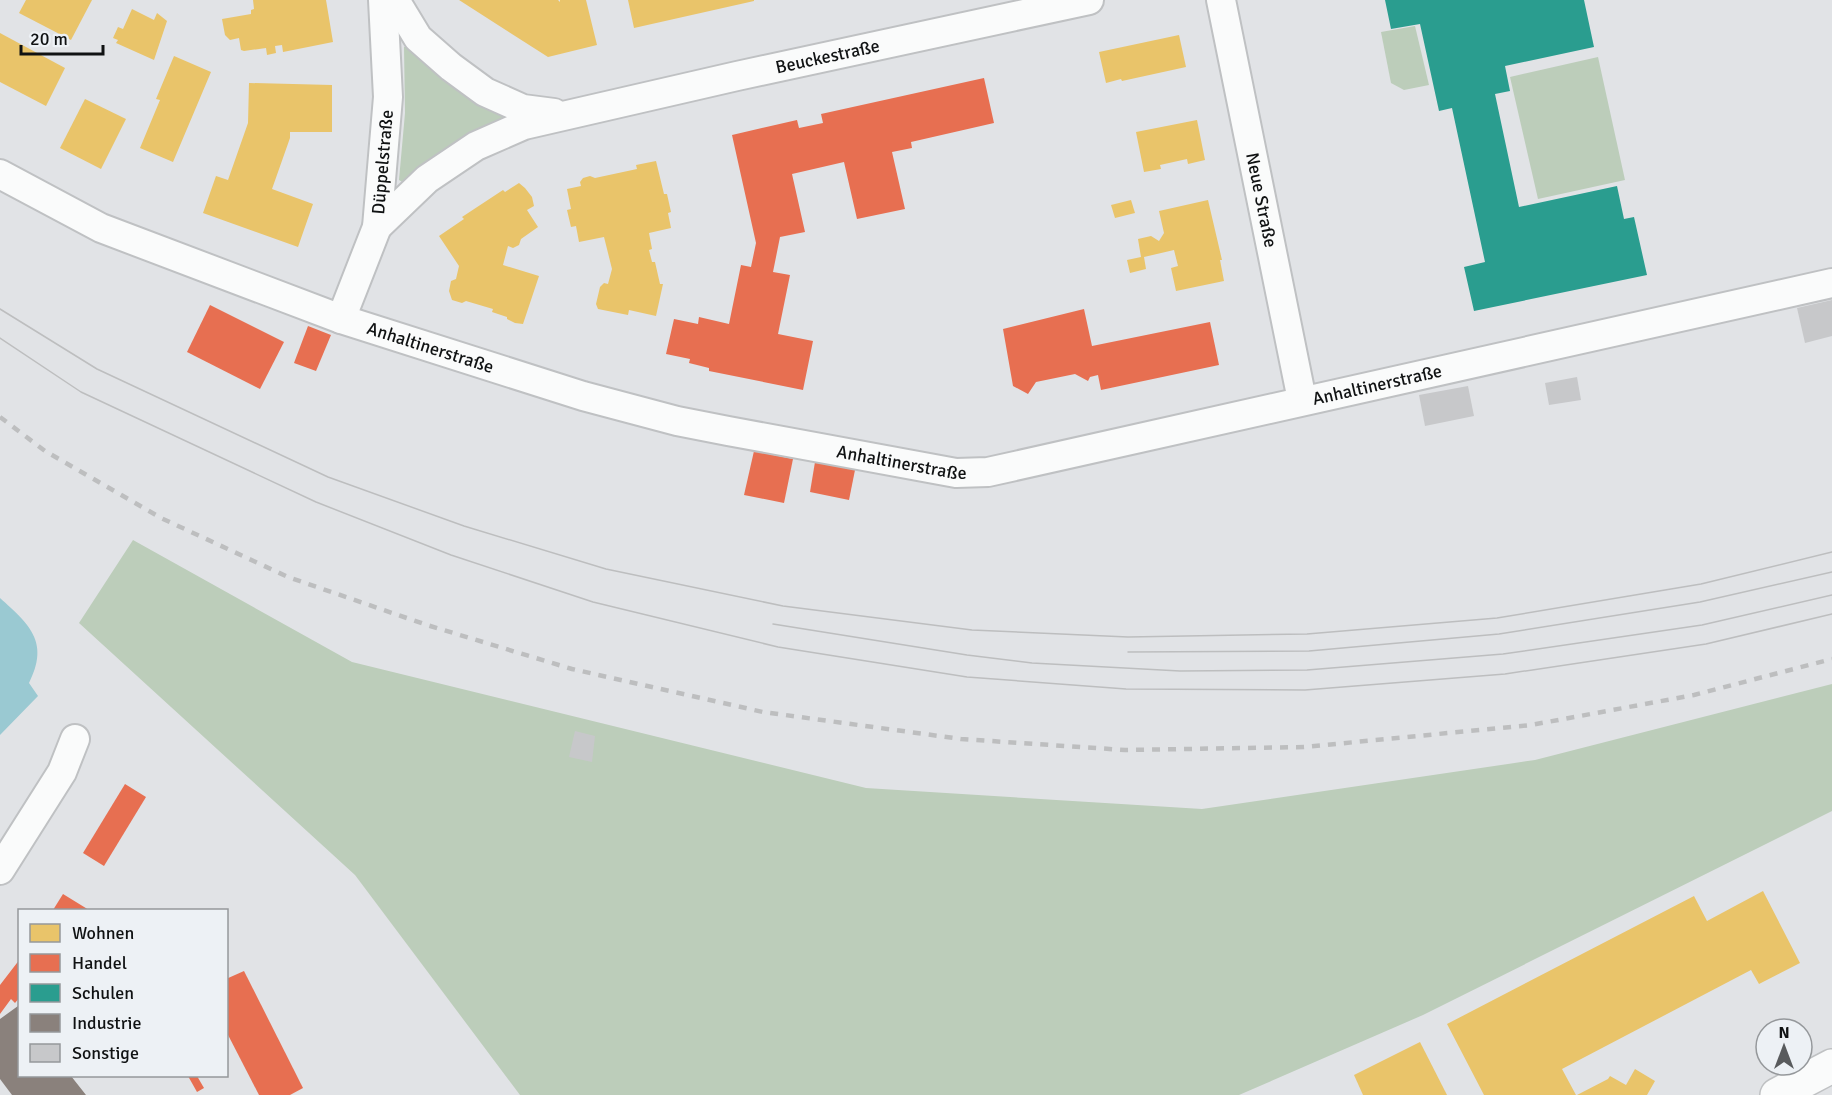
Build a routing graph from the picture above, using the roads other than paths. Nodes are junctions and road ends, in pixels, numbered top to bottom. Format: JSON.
{"nodes":[{"id":1,"x":383,"y":0,"type":"edge"},
{"id":2,"x":395,"y":0,"type":"edge"},
{"id":3,"x":1089,"y":0,"type":"edge"},
{"id":4,"x":1221,"y":0,"type":"edge"},
{"id":5,"x":565,"y":115,"type":"junction"},
{"id":6,"x":0,"y":174,"type":"edge"},
{"id":7,"x":378,"y":227,"type":"junction"},
{"id":8,"x":1832,"y":283,"type":"edge"},
{"id":9,"x":341,"y":319,"type":"junction"},
{"id":10,"x":1302,"y":400,"type":"junction"},
{"id":11,"x":75,"y":739,"type":"dead end"},
{"id":12,"x":0,"y":870,"type":"edge"},
{"id":13,"x":1832,"y":1066,"type":"edge"},
{"id":14,"x":1777,"y":1095,"type":"edge"}],
"edges":[{"from":1,"to":7,"type":"street","name":"Düppelstraße"},
{"from":2,"to":5,"type":"street","name":"Beuckestraße"},
{"from":3,"to":5,"type":"street","name":"Beuckestraße"},
{"from":4,"to":10,"type":"street","name":"Neue Straße"},
{"from":5,"to":7,"type":"street","name":"Beuckestraße"},
{"from":6,"to":9,"type":"street","name":"Anhaltinerstraße"},
{"from":7,"to":9,"type":"street","name":"Düppelstraße"},
{"from":8,"to":10,"type":"street","name":"Anhaltinerstraße"},
{"from":9,"to":10,"type":"street","name":"Anhaltinerstraße"},
{"from":11,"to":12,"type":"street"},
{"from":13,"to":14,"type":"street"}]}
